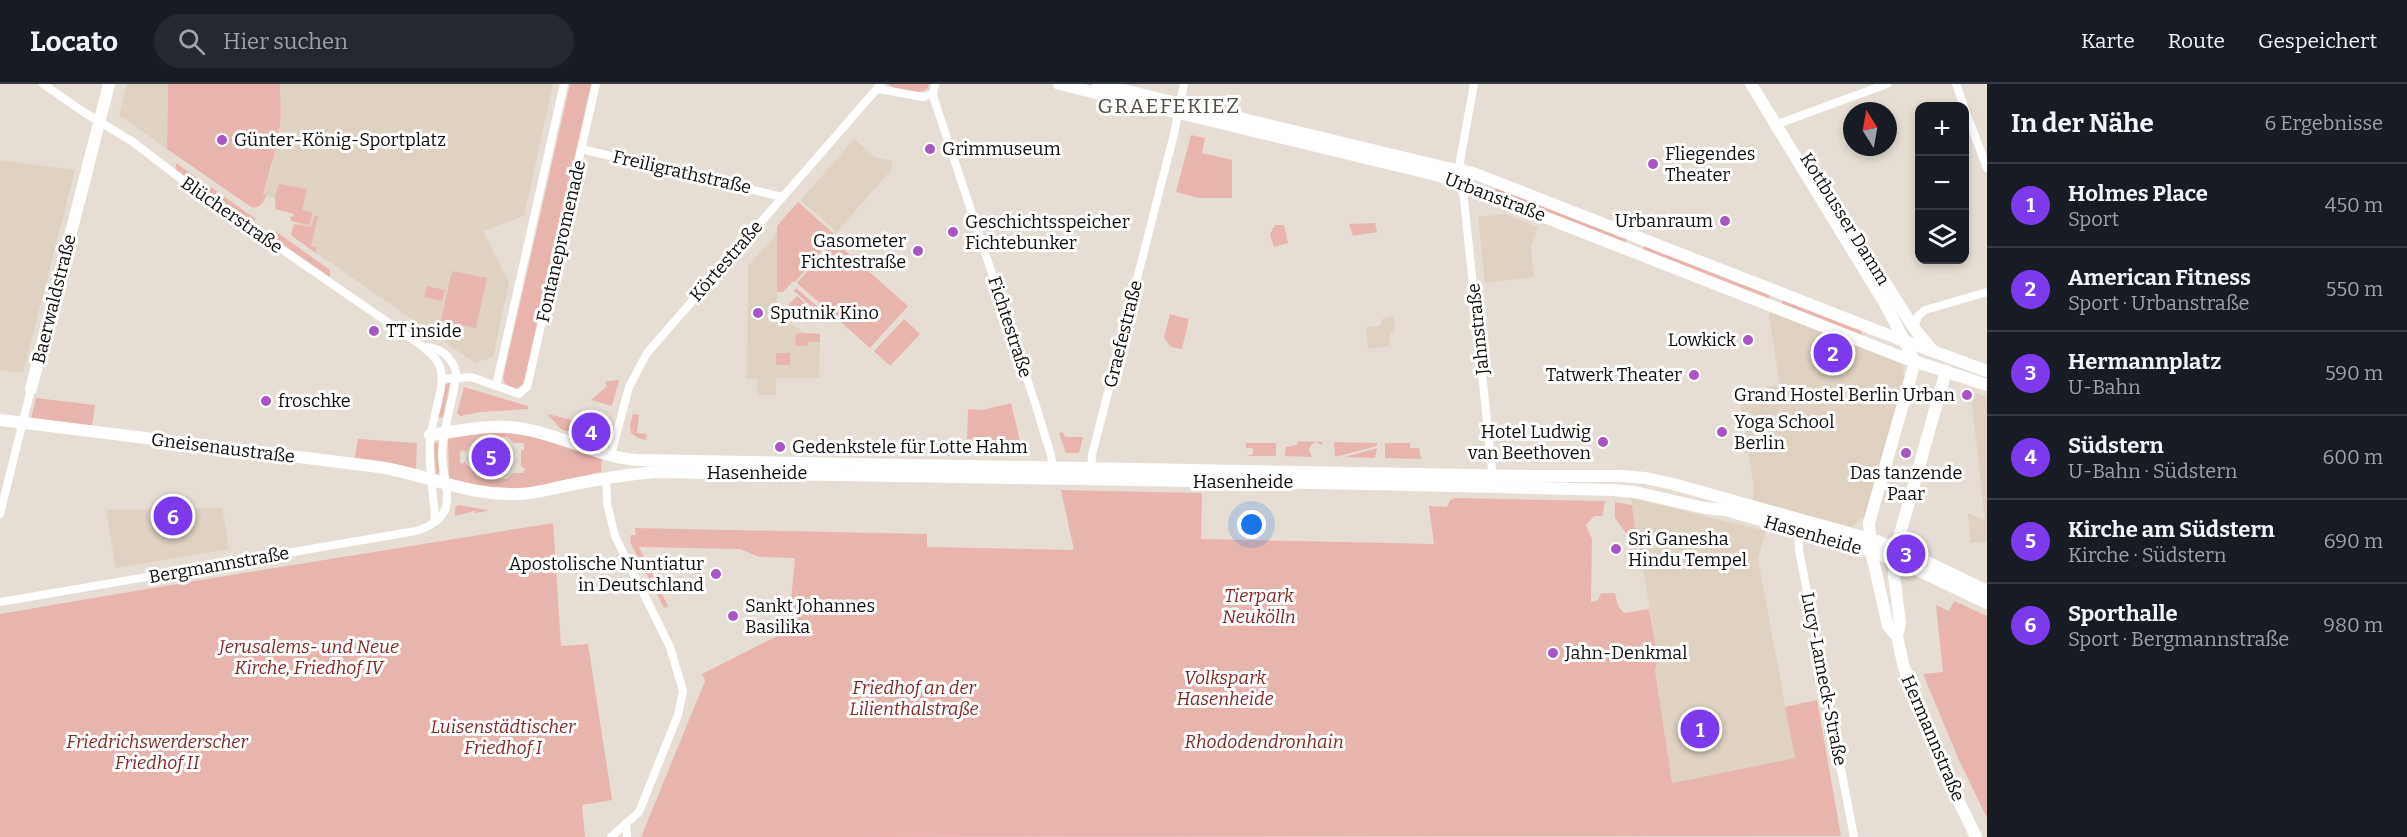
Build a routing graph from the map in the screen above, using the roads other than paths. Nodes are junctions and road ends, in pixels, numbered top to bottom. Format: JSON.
{"nodes":[{"id":1,"x":43,"y":84,"type":"edge"},
{"id":2,"x":109,"y":84,"type":"edge"},
{"id":3,"x":564,"y":84,"type":"edge"},
{"id":4,"x":596,"y":84,"type":"edge"},
{"id":5,"x":935,"y":84,"type":"edge"},
{"id":6,"x":1059,"y":84,"type":"edge"},
{"id":7,"x":1098,"y":84,"type":"edge"},
{"id":8,"x":1184,"y":84,"type":"edge"},
{"id":9,"x":1474,"y":84,"type":"edge"},
{"id":10,"x":1751,"y":84,"type":"edge"},
{"id":11,"x":1760,"y":84,"type":"edge"},
{"id":12,"x":1887,"y":84,"type":"edge"},
{"id":13,"x":1956,"y":84,"type":"edge"},
{"id":14,"x":880,"y":86,"type":"edge"},
{"id":15,"x":933,"y":94,"type":"junction"},
{"id":16,"x":1962,"y":102,"type":"edge"},
{"id":17,"x":1179,"y":108,"type":"junction"},
{"id":18,"x":1969,"y":120,"type":"edge"},
{"id":19,"x":99,"y":122,"type":"junction"},
{"id":20,"x":1784,"y":122,"type":"junction"},
{"id":21,"x":581,"y":149,"type":"junction"},
{"id":22,"x":1987,"y":168,"type":"edge"},
{"id":23,"x":1461,"y":177,"type":"junction"},
{"id":24,"x":1494,"y":181,"type":"junction"},
{"id":25,"x":1489,"y":194,"type":"junction"},
{"id":26,"x":782,"y":197,"type":"junction"},
{"id":27,"x":1641,"y":238,"type":"junction"},
{"id":28,"x":1636,"y":251,"type":"junction"},
{"id":29,"x":1987,"y":292,"type":"edge"},
{"id":30,"x":1892,"y":304,"type":"junction"},
{"id":31,"x":1870,"y":328,"type":"junction"},
{"id":32,"x":1914,"y":328,"type":"junction"},
{"id":33,"x":1905,"y":341,"type":"junction"},
{"id":34,"x":1864,"y":342,"type":"junction"},
{"id":35,"x":422,"y":346,"type":"junction"},
{"id":36,"x":1933,"y":352,"type":"junction"},
{"id":37,"x":1915,"y":362,"type":"junction"},
{"id":38,"x":1987,"y":370,"type":"edge"},
{"id":39,"x":1946,"y":371,"type":"junction"},
{"id":40,"x":456,"y":377,"type":"junction"},
{"id":41,"x":442,"y":379,"type":"junction"},
{"id":42,"x":1987,"y":385,"type":"edge"},
{"id":43,"x":496,"y":386,"type":"junction"},
{"id":44,"x":31,"y":389,"type":"joint"},
{"id":45,"x":0,"y":420,"type":"edge"},
{"id":46,"x":22,"y":423,"type":"junction"},
{"id":47,"x":444,"y":433,"type":"junction"},
{"id":48,"x":430,"y":435,"type":"junction"},
{"id":49,"x":611,"y":456,"type":"junction"},
{"id":50,"x":636,"y":460,"type":"junction"},
{"id":51,"x":1053,"y":468,"type":"junction"},
{"id":52,"x":636,"y":473,"type":"junction"},
{"id":53,"x":1091,"y":474,"type":"junction"},
{"id":54,"x":606,"y":478,"type":"junction"},
{"id":55,"x":431,"y":480,"type":"junction"},
{"id":56,"x":1493,"y":482,"type":"junction"},
{"id":57,"x":1523,"y":482,"type":"junction"},
{"id":58,"x":444,"y":484,"type":"junction"},
{"id":59,"x":1673,"y":484,"type":"junction"},
{"id":60,"x":1660,"y":497,"type":"junction"},
{"id":61,"x":0,"y":514,"type":"edge"},
{"id":62,"x":435,"y":520,"type":"junction"},
{"id":63,"x":1799,"y":525,"type":"junction"},
{"id":64,"x":1869,"y":538,"type":"junction"},
{"id":65,"x":1871,"y":551,"type":"junction"},
{"id":66,"x":1895,"y":554,"type":"junction"},
{"id":67,"x":1987,"y":591,"type":"edge"},
{"id":68,"x":0,"y":602,"type":"edge"},
{"id":69,"x":1987,"y":603,"type":"edge"},
{"id":70,"x":1897,"y":636,"type":"junction"},
{"id":71,"x":626,"y":823,"type":"junction"},
{"id":72,"x":611,"y":837,"type":"edge"},
{"id":73,"x":627,"y":837,"type":"edge"},
{"id":74,"x":1854,"y":837,"type":"edge"},
{"id":75,"x":1976,"y":837,"type":"edge"}],
"edges":[{"from":1,"to":19,"type":"street","name":"Blücherstraße"},
{"from":2,"to":19,"type":"main road","name":"Baerwaldstraße"},
{"from":3,"to":43,"type":"street","name":"Fontanepromenade"},
{"from":4,"to":21,"type":"street","name":"Fontanepromenade"},
{"from":5,"to":15,"type":"street","name":"Fichtestraße"},
{"from":6,"to":17,"type":"main road","name":"Urbanstraße"},
{"from":7,"to":17,"type":"main road","name":"Urbanstraße"},
{"from":8,"to":17,"type":"street","name":"Graefestraße"},
{"from":9,"to":23,"type":"street","name":"Jahnstraße"},
{"from":10,"to":30,"type":"main road","name":"Kottbusser Damm"},
{"from":11,"to":20,"type":"main road","name":"Kottbusser Damm"},
{"from":12,"to":20,"type":"street"},
{"from":13,"to":16,"type":"street"},
{"from":14,"to":15,"type":"street","name":"Körtestraße"},
{"from":14,"to":26,"type":"street","name":"Körtestraße"},
{"from":15,"to":51,"type":"street","name":"Fichtestraße"},
{"from":17,"to":23,"type":"main road","name":"Urbanstraße"},
{"from":17,"to":53,"type":"street","name":"Graefestraße"},
{"from":18,"to":22,"type":"street"},
{"from":19,"to":35,"type":"street","name":"Blücherstraße"},
{"from":19,"to":44,"type":"main road","name":"Baerwaldstraße"},
{"from":20,"to":30,"type":"main road","name":"Kottbusser Damm"},
{"from":21,"to":26,"type":"street","name":"Freiligrathstraße"},
{"from":21,"to":43,"type":"street","name":"Fontanepromenade"},
{"from":23,"to":24,"type":"main road","name":"Urbanstraße"},
{"from":23,"to":25,"type":"main road","name":"Urbanstraße"},
{"from":23,"to":56,"type":"street","name":"Jahnstraße"},
{"from":24,"to":25,"type":"main road"},
{"from":24,"to":27,"type":"main road","name":"Urbanstraße"},
{"from":25,"to":28,"type":"main road","name":"Urbanstraße"},
{"from":26,"to":49,"type":"street","name":"Körtestraße"},
{"from":27,"to":28,"type":"main road"},
{"from":27,"to":31,"type":"main road","name":"Urbanstraße"},
{"from":28,"to":34,"type":"main road","name":"Urbanstraße"},
{"from":29,"to":32,"type":"street"},
{"from":30,"to":32,"type":"main road","name":"Kottbusser Damm"},
{"from":30,"to":33,"type":"main road","name":"Kottbusser Damm"},
{"from":31,"to":33,"type":"main road","name":"Urbanstraße"},
{"from":31,"to":34,"type":"main road"},
{"from":32,"to":36,"type":"main road","name":"Kottbusser Damm"},
{"from":33,"to":36,"type":"main road","name":"Urbanstraße"},
{"from":33,"to":37,"type":"main road","name":"Kottbusser Damm"},
{"from":34,"to":37,"type":"main road","name":"Urbanstraße"},
{"from":35,"to":40,"type":"street","name":"Blücherstraße"},
{"from":35,"to":41,"type":"street","name":"Blücherstraße"},
{"from":36,"to":37,"type":"main road"},
{"from":36,"to":38,"type":"main road","name":"Urbanstraße"},
{"from":36,"to":39,"type":"main road","name":"Kottbusser Damm"},
{"from":37,"to":39,"type":"main road","name":"Urbanstraße"},
{"from":37,"to":64,"type":"main road","name":"Hermannstraße"},
{"from":39,"to":42,"type":"main road","name":"Urbanstraße"},
{"from":39,"to":66,"type":"main road","name":"Hermannstraße"},
{"from":40,"to":41,"type":"street"},
{"from":40,"to":43,"type":"street"},
{"from":40,"to":47,"type":"street"},
{"from":41,"to":48,"type":"street"},
{"from":44,"to":46,"type":"street","name":"Baerwaldstraße"},
{"from":45,"to":46,"type":"main road","name":"Gneisenaustraße"},
{"from":46,"to":55,"type":"main road","name":"Gneisenaustraße"},
{"from":46,"to":61,"type":"street","name":"Baerwaldstraße"},
{"from":47,"to":48,"type":"main road"},
{"from":47,"to":49,"type":"main road","name":"Hasenheide"},
{"from":47,"to":58,"type":"street"},
{"from":48,"to":55,"type":"street"},
{"from":49,"to":50,"type":"main road","name":"Hasenheide"},
{"from":49,"to":54,"type":"main road"},
{"from":50,"to":51,"type":"main road","name":"Hasenheide"},
{"from":50,"to":52,"type":"main road"},
{"from":51,"to":53,"type":"main road","name":"Hasenheide"},
{"from":52,"to":53,"type":"main road","name":"Hasenheide"},
{"from":52,"to":54,"type":"main road","name":"Hasenheide"},
{"from":53,"to":56,"type":"main road","name":"Hasenheide"},
{"from":54,"to":58,"type":"main road","name":"Gneisenaustraße"},
{"from":54,"to":71,"type":"street"},
{"from":55,"to":58,"type":"main road","name":"Gneisenaustraße"},
{"from":55,"to":62,"type":"street"},
{"from":56,"to":57,"type":"main road","name":"Hasenheide"},
{"from":57,"to":59,"type":"main road","name":"Hasenheide"},
{"from":57,"to":60,"type":"main road","name":"Hasenheide"},
{"from":58,"to":62,"type":"street"},
{"from":59,"to":60,"type":"main road"},
{"from":59,"to":63,"type":"main road","name":"Hasenheide"},
{"from":60,"to":63,"type":"main road","name":"Hasenheide"},
{"from":62,"to":68,"type":"street","name":"Bergmannstraße"},
{"from":63,"to":64,"type":"main road","name":"Hasenheide"},
{"from":63,"to":65,"type":"main road","name":"Hasenheide"},
{"from":63,"to":74,"type":"street","name":"Lucy-Lameck-Straße"},
{"from":64,"to":65,"type":"main road","name":"Hermannstraße"},
{"from":64,"to":66,"type":"main road","name":"Hasenheide"},
{"from":65,"to":66,"type":"main road","name":"Hasenheide"},
{"from":65,"to":70,"type":"main road","name":"Hermannstraße"},
{"from":66,"to":67,"type":"main road"},
{"from":66,"to":69,"type":"main road"},
{"from":66,"to":70,"type":"main road","name":"Hermannstraße"},
{"from":70,"to":75,"type":"main road","name":"Hermannstraße"},
{"from":71,"to":72,"type":"street"},
{"from":71,"to":73,"type":"street"}]}
